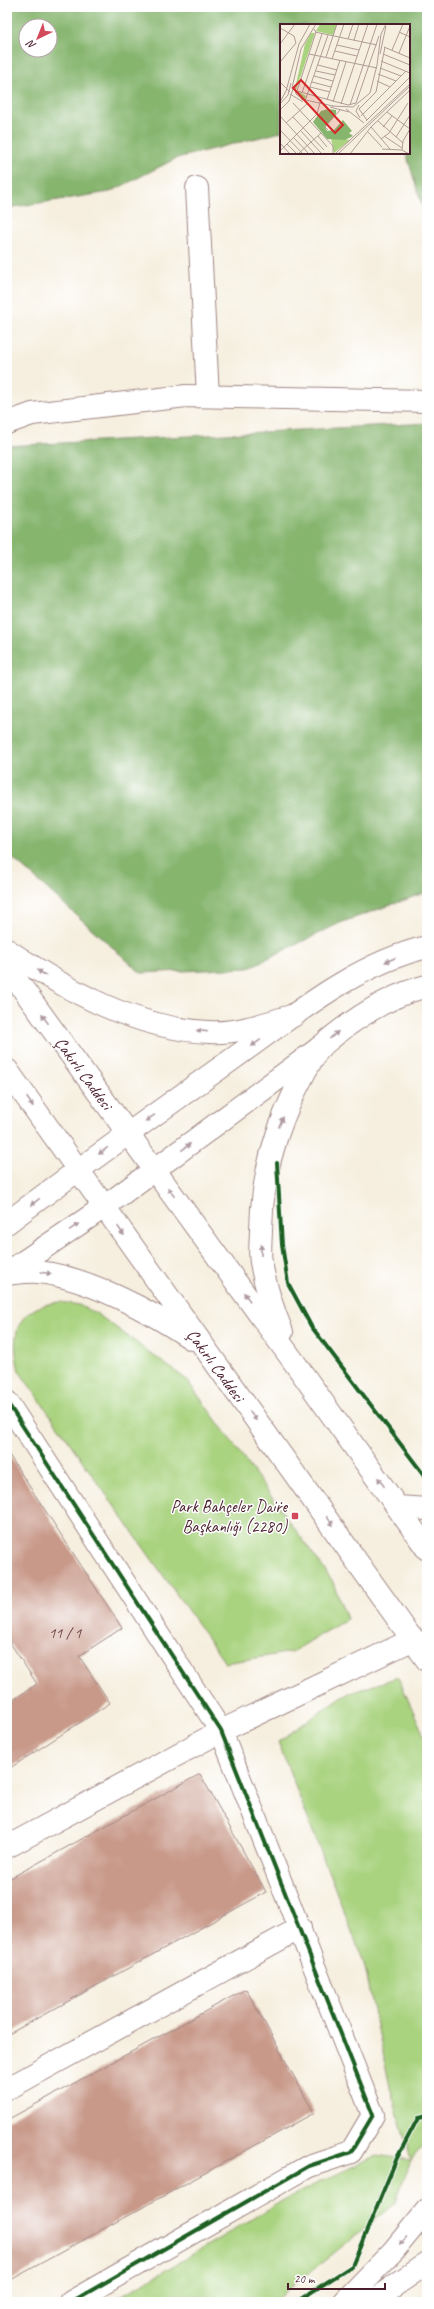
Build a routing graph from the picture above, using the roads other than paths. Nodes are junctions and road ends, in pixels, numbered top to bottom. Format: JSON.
{"nodes":[{"id":1,"x":197,"y":188,"type":"dead end"},
{"id":2,"x":208,"y":396,"type":"junction"},
{"id":3,"x":427,"y":401,"type":"edge"},
{"id":4,"x":7,"y":422,"type":"edge"},
{"id":5,"x":427,"y":948,"type":"edge"},
{"id":6,"x":7,"y":950,"type":"edge"},
{"id":7,"x":7,"y":967,"type":"edge"},
{"id":8,"x":427,"y":986,"type":"edge"},
{"id":9,"x":295,"y":1015,"type":"junction"},
{"id":10,"x":318,"y":1048,"type":"junction"},
{"id":11,"x":7,"y":1070,"type":"edge"},
{"id":12,"x":128,"y":1133,"type":"junction"},
{"id":13,"x":78,"y":1170,"type":"junction"},
{"id":14,"x":154,"y":1170,"type":"junction"},
{"id":15,"x":104,"y":1207,"type":"junction"},
{"id":16,"x":7,"y":1223,"type":"edge"},
{"id":17,"x":7,"y":1273,"type":"edge"},
{"id":18,"x":203,"y":1346,"type":"junction"},
{"id":19,"x":298,"y":1366,"type":"junction"},
{"id":20,"x":7,"y":1402,"type":"edge"},
{"id":21,"x":398,"y":1507,"type":"junction"},
{"id":22,"x":427,"y":1509,"type":"edge"},
{"id":23,"x":427,"y":1549,"type":"edge"},
{"id":24,"x":414,"y":1639,"type":"junction"},
{"id":25,"x":427,"y":1660,"type":"edge"},
{"id":26,"x":221,"y":1731,"type":"junction"},
{"id":27,"x":7,"y":1847,"type":"edge"},
{"id":28,"x":300,"y":1928,"type":"junction"},
{"id":29,"x":7,"y":2089,"type":"edge"},
{"id":30,"x":427,"y":2210,"type":"edge"},
{"id":31,"x":427,"y":2263,"type":"edge"},
{"id":32,"x":427,"y":2269,"type":"edge"},
{"id":33,"x":405,"y":2277,"type":"junction"},
{"id":34,"x":71,"y":2302,"type":"edge"},
{"id":35,"x":344,"y":2302,"type":"edge"},
{"id":36,"x":371,"y":2302,"type":"edge"}],
"edges":[{"from":1,"to":2,"type":"main road"},
{"from":2,"to":3,"type":"main road"},
{"from":2,"to":4,"type":"main road"},
{"from":5,"to":9,"type":"main road","one_way":true},
{"from":9,"to":6,"type":"main road","one_way":true},
{"from":12,"to":7,"type":"main road","name":"Çakırlı Caddesi","one_way":true},
{"from":10,"to":8,"type":"main road","one_way":true},
{"from":9,"to":12,"type":"main road","one_way":true},
{"from":14,"to":10,"type":"main road","one_way":true},
{"from":19,"to":10,"type":"main road","one_way":true},
{"from":11,"to":13,"type":"main road","name":"Çakırlı Caddesi","one_way":true},
{"from":12,"to":13,"type":"main road","one_way":true},
{"from":12,"to":14,"type":"main road","name":"Çakırlı Caddesi"},
{"from":13,"to":15,"type":"main road","name":"Çakırlı Caddesi"},
{"from":13,"to":16,"type":"main road","one_way":true},
{"from":14,"to":15,"type":"main road"},
{"from":19,"to":14,"type":"main road","name":"Çakırlı Caddesi","one_way":true},
{"from":17,"to":15,"type":"main road","one_way":true},
{"from":15,"to":18,"type":"main road","name":"Çakırlı Caddesi","one_way":true},
{"from":17,"to":18,"type":"main road","one_way":true},
{"from":18,"to":24,"type":"main road","name":"Çakırlı Caddesi","one_way":true},
{"from":21,"to":19,"type":"main road","name":"Çakırlı Caddesi","one_way":true},
{"from":20,"to":26,"type":"main road"},
{"from":21,"to":22,"type":"main road"},
{"from":21,"to":23,"type":"main road","name":"Çakırlı Caddesi"},
{"from":24,"to":25,"type":"main road","name":"Çakırlı Caddesi"},
{"from":24,"to":26,"type":"main road"},
{"from":26,"to":27,"type":"main road"},
{"from":26,"to":28,"type":"main road"},
{"from":28,"to":29,"type":"main road"},
{"from":28,"to":34,"type":"main road"},
{"from":30,"to":35,"type":"main road","one_way":true},
{"from":31,"to":33,"type":"main road"},
{"from":32,"to":33,"type":"main road"},
{"from":33,"to":36,"type":"main road"}]}
